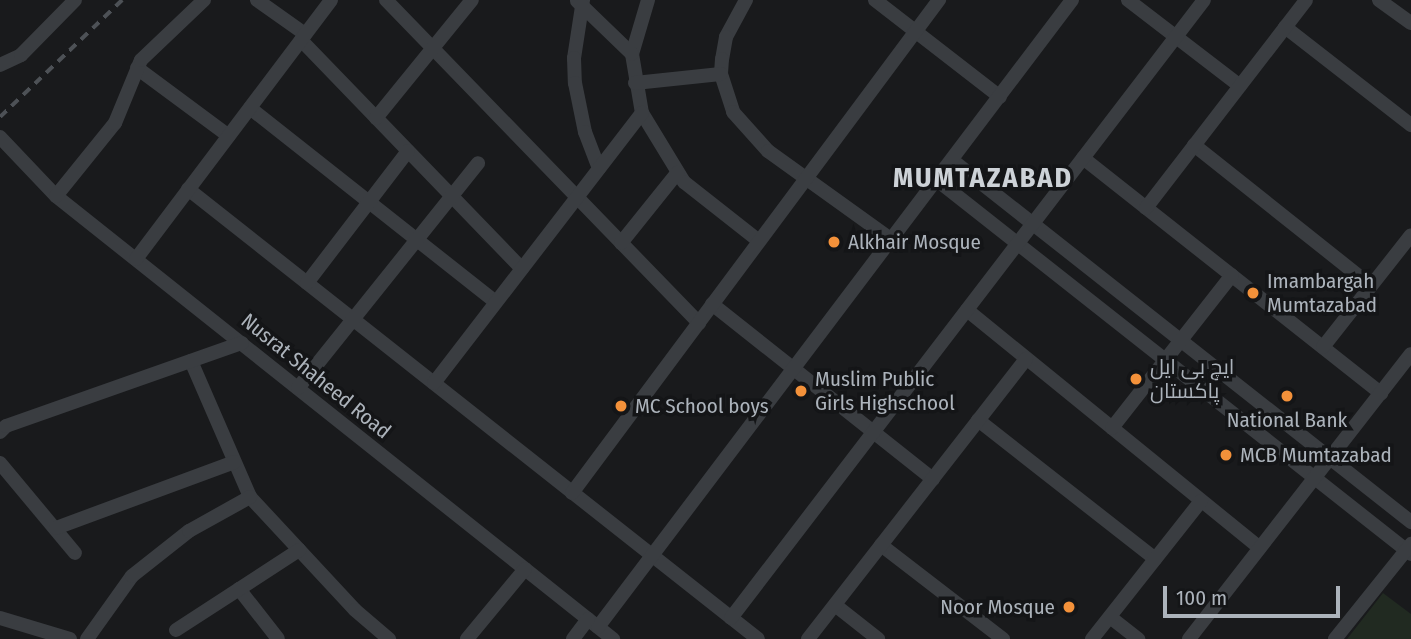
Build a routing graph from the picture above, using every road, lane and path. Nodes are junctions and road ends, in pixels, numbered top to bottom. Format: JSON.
{"nodes":[{"id":1,"x":75,"y":0,"type":"edge"},
{"id":2,"x":204,"y":0,"type":"edge"},
{"id":3,"x":257,"y":0,"type":"edge"},
{"id":4,"x":331,"y":0,"type":"edge"},
{"id":5,"x":386,"y":0,"type":"edge"},
{"id":6,"x":472,"y":0,"type":"edge"},
{"id":7,"x":648,"y":0,"type":"edge"},
{"id":8,"x":746,"y":0,"type":"edge"},
{"id":9,"x":875,"y":0,"type":"edge"},
{"id":10,"x":939,"y":0,"type":"edge"},
{"id":11,"x":1072,"y":0,"type":"edge"},
{"id":12,"x":1128,"y":0,"type":"edge"},
{"id":13,"x":1204,"y":0,"type":"edge"},
{"id":14,"x":1306,"y":0,"type":"edge"},
{"id":15,"x":1380,"y":0,"type":"edge"},
{"id":16,"x":580,"y":2,"type":"edge"},
{"id":17,"x":1411,"y":23,"type":"edge"},
{"id":18,"x":1285,"y":27,"type":"junction"},
{"id":19,"x":915,"y":33,"type":"junction"},
{"id":20,"x":303,"y":37,"type":"junction"},
{"id":21,"x":1176,"y":37,"type":"junction"},
{"id":22,"x":433,"y":49,"type":"junction"},
{"id":23,"x":632,"y":54,"type":"junction"},
{"id":24,"x":0,"y":65,"type":"edge"},
{"id":25,"x":137,"y":68,"type":"junction"},
{"id":26,"x":721,"y":74,"type":"junction"},
{"id":27,"x":635,"y":83,"type":"junction"},
{"id":28,"x":1240,"y":86,"type":"junction"},
{"id":29,"x":1000,"y":97,"type":"junction"},
{"id":30,"x":250,"y":108,"type":"junction"},
{"id":31,"x":642,"y":113,"type":"junction"},
{"id":32,"x":376,"y":118,"type":"junction"},
{"id":33,"x":1411,"y":125,"type":"edge"},
{"id":34,"x":229,"y":136,"type":"junction"},
{"id":35,"x":0,"y":137,"type":"edge"},
{"id":36,"x":1194,"y":145,"type":"junction"},
{"id":37,"x":408,"y":151,"type":"junction"},
{"id":38,"x":1083,"y":158,"type":"junction"},
{"id":39,"x":953,"y":160,"type":"junction"},
{"id":40,"x":478,"y":163,"type":"dead end"},
{"id":41,"x":599,"y":168,"type":"junction"},
{"id":42,"x":677,"y":173,"type":"junction"},
{"id":43,"x":805,"y":179,"type":"junction"},
{"id":44,"x":937,"y":180,"type":"junction"},
{"id":45,"x":188,"y":189,"type":"junction"},
{"id":46,"x":56,"y":196,"type":"junction"},
{"id":47,"x":452,"y":196,"type":"junction"},
{"id":48,"x":577,"y":197,"type":"junction"},
{"id":49,"x":369,"y":202,"type":"junction"},
{"id":50,"x":1146,"y":208,"type":"junction"},
{"id":51,"x":1034,"y":224,"type":"junction"},
{"id":52,"x":1411,"y":235,"type":"edge"},
{"id":53,"x":417,"y":240,"type":"junction"},
{"id":54,"x":892,"y":240,"type":"junction"},
{"id":55,"x":759,"y":241,"type":"junction"},
{"id":56,"x":621,"y":243,"type":"junction"},
{"id":57,"x":1018,"y":244,"type":"junction"},
{"id":58,"x":136,"y":259,"type":"junction"},
{"id":59,"x":522,"y":269,"type":"junction"},
{"id":60,"x":1231,"y":275,"type":"junction"},
{"id":61,"x":307,"y":283,"type":"junction"},
{"id":62,"x":1371,"y":286,"type":"junction"},
{"id":63,"x":496,"y":302,"type":"junction"},
{"id":64,"x":712,"y":304,"type":"junction"},
{"id":65,"x":967,"y":310,"type":"junction"},
{"id":66,"x":353,"y":320,"type":"junction"},
{"id":67,"x":699,"y":323,"type":"junction"},
{"id":68,"x":1181,"y":340,"type":"junction"},
{"id":69,"x":242,"y":343,"type":"junction"},
{"id":70,"x":1322,"y":347,"type":"junction"},
{"id":71,"x":1411,"y":354,"type":"edge"},
{"id":72,"x":1026,"y":359,"type":"junction"},
{"id":73,"x":1165,"y":360,"type":"junction"},
{"id":74,"x":191,"y":361,"type":"junction"},
{"id":75,"x":794,"y":368,"type":"junction"},
{"id":76,"x":434,"y":383,"type":"junction"},
{"id":77,"x":298,"y":388,"type":"junction"},
{"id":78,"x":1381,"y":393,"type":"junction"},
{"id":79,"x":978,"y":420,"type":"junction"},
{"id":80,"x":1112,"y":428,"type":"junction"},
{"id":81,"x":0,"y":432,"type":"edge"},
{"id":82,"x":874,"y":432,"type":"junction"},
{"id":83,"x":1331,"y":458,"type":"junction"},
{"id":84,"x":234,"y":462,"type":"junction"},
{"id":85,"x":0,"y":463,"type":"edge"},
{"id":86,"x":1315,"y":477,"type":"junction"},
{"id":87,"x":933,"y":479,"type":"junction"},
{"id":88,"x":572,"y":492,"type":"junction"},
{"id":89,"x":250,"y":497,"type":"junction"},
{"id":90,"x":1201,"y":501,"type":"junction"},
{"id":91,"x":1411,"y":522,"type":"edge"},
{"id":92,"x":56,"y":528,"type":"junction"},
{"id":93,"x":881,"y":545,"type":"junction"},
{"id":94,"x":1260,"y":548,"type":"junction"},
{"id":95,"x":1409,"y":549,"type":"edge"},
{"id":96,"x":299,"y":550,"type":"junction"},
{"id":97,"x":75,"y":553,"type":"dead end"},
{"id":98,"x":652,"y":556,"type":"junction"},
{"id":99,"x":1155,"y":559,"type":"junction"},
{"id":100,"x":526,"y":569,"type":"junction"},
{"id":101,"x":240,"y":589,"type":"junction"},
{"id":102,"x":835,"y":605,"type":"junction"},
{"id":103,"x":1110,"y":617,"type":"junction"},
{"id":104,"x":0,"y":618,"type":"edge"},
{"id":105,"x":731,"y":618,"type":"junction"},
{"id":106,"x":593,"y":623,"type":"junction"},
{"id":107,"x":176,"y":630,"type":"dead end"},
{"id":108,"x":60,"y":638,"type":"edge"},
{"id":109,"x":87,"y":639,"type":"edge"},
{"id":110,"x":278,"y":639,"type":"edge"},
{"id":111,"x":389,"y":639,"type":"edge"},
{"id":112,"x":467,"y":639,"type":"edge"},
{"id":113,"x":573,"y":639,"type":"edge"},
{"id":114,"x":614,"y":639,"type":"edge"},
{"id":115,"x":758,"y":639,"type":"edge"},
{"id":116,"x":808,"y":639,"type":"edge"},
{"id":117,"x":878,"y":639,"type":"edge"},
{"id":118,"x":1003,"y":639,"type":"edge"},
{"id":119,"x":1092,"y":639,"type":"edge"},
{"id":120,"x":1138,"y":639,"type":"edge"},
{"id":121,"x":1189,"y":639,"type":"edge"},
{"id":122,"x":1335,"y":639,"type":"edge"}],
"edges":[{"from":1,"to":24,"type":"street"},
{"from":2,"to":25,"type":"street"},
{"from":3,"to":20,"type":"street"},
{"from":4,"to":20,"type":"street"},
{"from":5,"to":22,"type":"street"},
{"from":6,"to":22,"type":"street"},
{"from":7,"to":23,"type":"street"},
{"from":8,"to":26,"type":"street"},
{"from":9,"to":19,"type":"street"},
{"from":10,"to":19,"type":"street"},
{"from":11,"to":29,"type":"street"},
{"from":12,"to":21,"type":"street"},
{"from":13,"to":21,"type":"street"},
{"from":14,"to":18,"type":"street"},
{"from":15,"to":17,"type":"street"},
{"from":16,"to":23,"type":"street"},
{"from":16,"to":41,"type":"street"},
{"from":18,"to":28,"type":"street"},
{"from":18,"to":33,"type":"street"},
{"from":19,"to":29,"type":"street"},
{"from":19,"to":43,"type":"street"},
{"from":20,"to":30,"type":"street"},
{"from":20,"to":32,"type":"street"},
{"from":21,"to":28,"type":"street"},
{"from":21,"to":38,"type":"street"},
{"from":22,"to":32,"type":"street"},
{"from":22,"to":48,"type":"street"},
{"from":23,"to":27,"type":"street"},
{"from":25,"to":34,"type":"street"},
{"from":25,"to":46,"type":"street"},
{"from":26,"to":27,"type":"street"},
{"from":26,"to":43,"type":"street"},
{"from":27,"to":31,"type":"street"},
{"from":28,"to":36,"type":"street"},
{"from":29,"to":39,"type":"street"},
{"from":30,"to":34,"type":"street"},
{"from":30,"to":49,"type":"street"},
{"from":31,"to":41,"type":"street"},
{"from":31,"to":42,"type":"street"},
{"from":32,"to":37,"type":"street"},
{"from":34,"to":45,"type":"street"},
{"from":35,"to":46,"type":"street","name":"Nusrat Shaheed Road"},
{"from":36,"to":50,"type":"street"},
{"from":36,"to":62,"type":"street"},
{"from":37,"to":47,"type":"street"},
{"from":37,"to":49,"type":"street"},
{"from":38,"to":50,"type":"street"},
{"from":38,"to":51,"type":"street"},
{"from":39,"to":44,"type":"street"},
{"from":39,"to":51,"type":"street"},
{"from":40,"to":47,"type":"street"},
{"from":41,"to":48,"type":"street"},
{"from":42,"to":55,"type":"street"},
{"from":42,"to":56,"type":"street"},
{"from":43,"to":54,"type":"street"},
{"from":43,"to":55,"type":"street"},
{"from":44,"to":54,"type":"street"},
{"from":44,"to":57,"type":"street"},
{"from":45,"to":58,"type":"street"},
{"from":45,"to":61,"type":"street"},
{"from":46,"to":58,"type":"street","name":"Nusrat Shaheed Road"},
{"from":47,"to":53,"type":"street"},
{"from":47,"to":59,"type":"street"},
{"from":48,"to":56,"type":"street"},
{"from":48,"to":59,"type":"street"},
{"from":49,"to":53,"type":"street"},
{"from":49,"to":61,"type":"street"},
{"from":50,"to":60,"type":"street"},
{"from":51,"to":57,"type":"street"},
{"from":51,"to":68,"type":"street"},
{"from":52,"to":62,"type":"street"},
{"from":53,"to":63,"type":"street"},
{"from":53,"to":66,"type":"street"},
{"from":54,"to":75,"type":"street"},
{"from":55,"to":64,"type":"street"},
{"from":56,"to":67,"type":"street"},
{"from":57,"to":65,"type":"street"},
{"from":57,"to":73,"type":"street"},
{"from":58,"to":69,"type":"street","name":"Nusrat Shaheed Road"},
{"from":59,"to":63,"type":"street"},
{"from":60,"to":68,"type":"street"},
{"from":60,"to":70,"type":"street"},
{"from":61,"to":66,"type":"street"},
{"from":62,"to":70,"type":"street"},
{"from":63,"to":76,"type":"street"},
{"from":64,"to":67,"type":"street"},
{"from":64,"to":75,"type":"street"},
{"from":65,"to":72,"type":"street"},
{"from":65,"to":82,"type":"street"},
{"from":66,"to":76,"type":"street"},
{"from":66,"to":77,"type":"street"},
{"from":67,"to":88,"type":"street"},
{"from":68,"to":73,"type":"street"},
{"from":68,"to":83,"type":"street"},
{"from":69,"to":74,"type":"street"},
{"from":69,"to":77,"type":"street","name":"Nusrat Shaheed Road"},
{"from":70,"to":78,"type":"street"},
{"from":71,"to":78,"type":"street"},
{"from":72,"to":79,"type":"street"},
{"from":72,"to":80,"type":"street"},
{"from":73,"to":80,"type":"street"},
{"from":73,"to":86,"type":"street"},
{"from":74,"to":81,"type":"street"},
{"from":74,"to":84,"type":"street"},
{"from":75,"to":82,"type":"street"},
{"from":75,"to":98,"type":"street"},
{"from":76,"to":88,"type":"street"},
{"from":77,"to":100,"type":"street","name":"Nusrat Shaheed Road"},
{"from":78,"to":83,"type":"street"},
{"from":79,"to":87,"type":"street"},
{"from":79,"to":99,"type":"street"},
{"from":80,"to":90,"type":"street"},
{"from":82,"to":87,"type":"street"},
{"from":82,"to":105,"type":"street"},
{"from":83,"to":86,"type":"street"},
{"from":83,"to":91,"type":"street"},
{"from":84,"to":89,"type":"street"},
{"from":84,"to":92,"type":"street"},
{"from":85,"to":92,"type":"street"},
{"from":86,"to":94,"type":"street"},
{"from":86,"to":95,"type":"street"},
{"from":87,"to":93,"type":"street"},
{"from":88,"to":98,"type":"street"},
{"from":89,"to":96,"type":"street"},
{"from":89,"to":109,"type":"street"},
{"from":90,"to":94,"type":"street"},
{"from":90,"to":99,"type":"street"},
{"from":92,"to":97,"type":"street"},
{"from":93,"to":102,"type":"street"},
{"from":93,"to":118,"type":"street"},
{"from":94,"to":121,"type":"street"},
{"from":95,"to":122,"type":"street"},
{"from":96,"to":101,"type":"street"},
{"from":96,"to":111,"type":"street"},
{"from":98,"to":105,"type":"street"},
{"from":98,"to":106,"type":"street"},
{"from":99,"to":103,"type":"street"},
{"from":100,"to":106,"type":"street","name":"Nusrat Shaheed Road"},
{"from":100,"to":112,"type":"street"},
{"from":101,"to":107,"type":"street"},
{"from":101,"to":110,"type":"street"},
{"from":102,"to":116,"type":"street"},
{"from":102,"to":117,"type":"street"},
{"from":103,"to":119,"type":"street"},
{"from":103,"to":120,"type":"street"},
{"from":104,"to":108,"type":"street"},
{"from":105,"to":115,"type":"street"},
{"from":106,"to":113,"type":"street"},
{"from":106,"to":114,"type":"street","name":"Nusrat Shaheed Road"}]}
